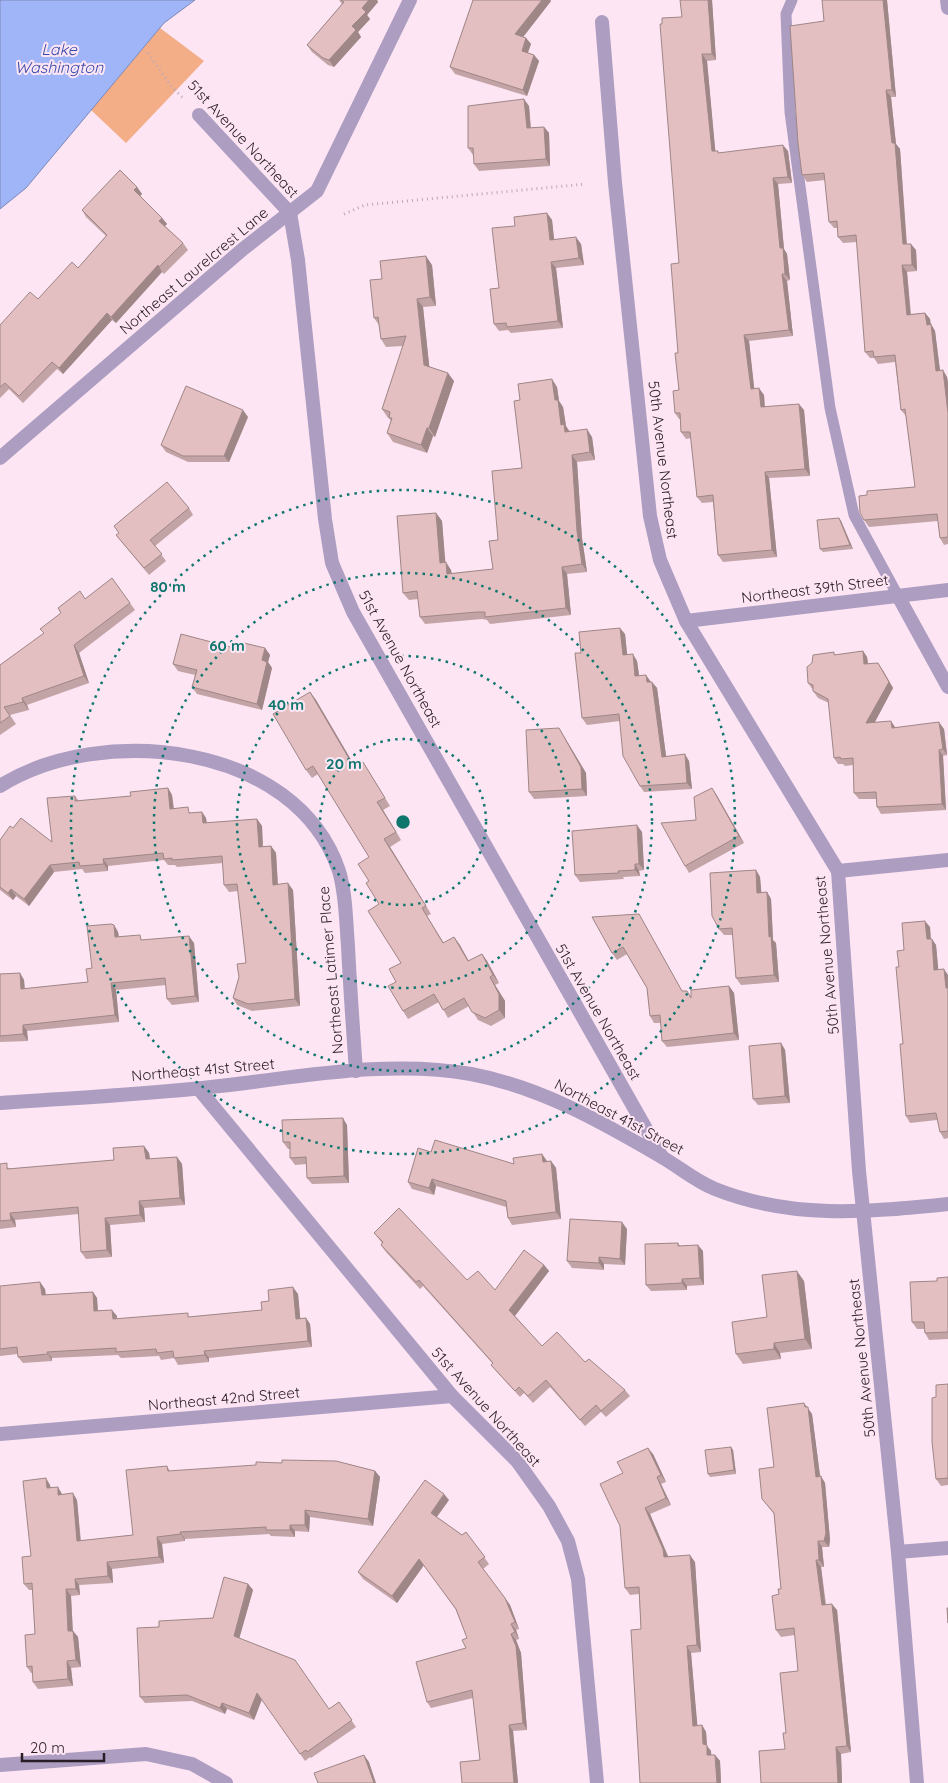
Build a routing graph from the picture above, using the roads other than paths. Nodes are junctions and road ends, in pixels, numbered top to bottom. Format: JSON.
{"nodes":[{"id":1,"x":410,"y":0,"type":"edge"},
{"id":2,"x":792,"y":0,"type":"edge"},
{"id":3,"x":947,"y":0,"type":"edge"},
{"id":4,"x":948,"y":8,"type":"edge"},
{"id":5,"x":602,"y":22,"type":"dead end"},
{"id":6,"x":199,"y":116,"type":"road end"},
{"id":7,"x":290,"y":213,"type":"junction"},
{"id":8,"x":0,"y":458,"type":"edge"},
{"id":9,"x":948,"y":590,"type":"edge"},
{"id":10,"x":898,"y":596,"type":"junction"},
{"id":11,"x":686,"y":621,"type":"junction"},
{"id":12,"x":948,"y":687,"type":"edge"},
{"id":13,"x":0,"y":786,"type":"edge"},
{"id":14,"x":948,"y":860,"type":"edge"},
{"id":15,"x":838,"y":871,"type":"junction"},
{"id":16,"x":356,"y":1071,"type":"junction"},
{"id":17,"x":198,"y":1088,"type":"junction"},
{"id":18,"x":0,"y":1103,"type":"edge"},
{"id":19,"x":662,"y":1157,"type":"junction"},
{"id":20,"x":948,"y":1204,"type":"edge"},
{"id":21,"x":863,"y":1212,"type":"junction"},
{"id":22,"x":452,"y":1396,"type":"junction"},
{"id":23,"x":0,"y":1434,"type":"edge"},
{"id":24,"x":948,"y":1548,"type":"edge"},
{"id":25,"x":898,"y":1552,"type":"junction"},
{"id":26,"x":0,"y":1766,"type":"edge"},
{"id":27,"x":226,"y":1783,"type":"edge"},
{"id":28,"x":597,"y":1783,"type":"edge"},
{"id":29,"x":917,"y":1783,"type":"edge"}],
"edges":[{"from":1,"to":7,"type":"street","name":"Northeast Laurelcrest Lane"},
{"from":2,"to":10,"type":"lane"},
{"from":3,"to":4,"type":"street"},
{"from":5,"to":11,"type":"street","name":"50th Avenue Northeast"},
{"from":6,"to":7,"type":"street","name":"51st Avenue Northeast"},
{"from":7,"to":8,"type":"street","name":"Northeast Laurelcrest Lane"},
{"from":7,"to":19,"type":"street","name":"51st Avenue Northeast"},
{"from":9,"to":10,"type":"street","name":"Northeast 39th Street"},
{"from":10,"to":11,"type":"street","name":"Northeast 39th Street"},
{"from":10,"to":12,"type":"street"},
{"from":11,"to":15,"type":"street","name":"50th Avenue Northeast"},
{"from":13,"to":16,"type":"street","name":"Northeast Latimer Place"},
{"from":14,"to":15,"type":"street"},
{"from":15,"to":21,"type":"street","name":"50th Avenue Northeast"},
{"from":16,"to":17,"type":"street","name":"Northeast 41st Street"},
{"from":16,"to":19,"type":"street","name":"Northeast 41st Street"},
{"from":17,"to":18,"type":"street","name":"Northeast 41st Street"},
{"from":17,"to":22,"type":"street","name":"51st Avenue Northeast"},
{"from":19,"to":21,"type":"street","name":"Northeast 41st Street"},
{"from":20,"to":21,"type":"street","name":"Northeast 41st Street"},
{"from":21,"to":25,"type":"street","name":"50th Avenue Northeast"},
{"from":22,"to":23,"type":"street","name":"Northeast 42nd Street"},
{"from":22,"to":28,"type":"street","name":"51st Avenue Northeast"},
{"from":24,"to":25,"type":"street"},
{"from":25,"to":29,"type":"street","name":"50th Avenue Northeast"},
{"from":26,"to":27,"type":"street"}]}
